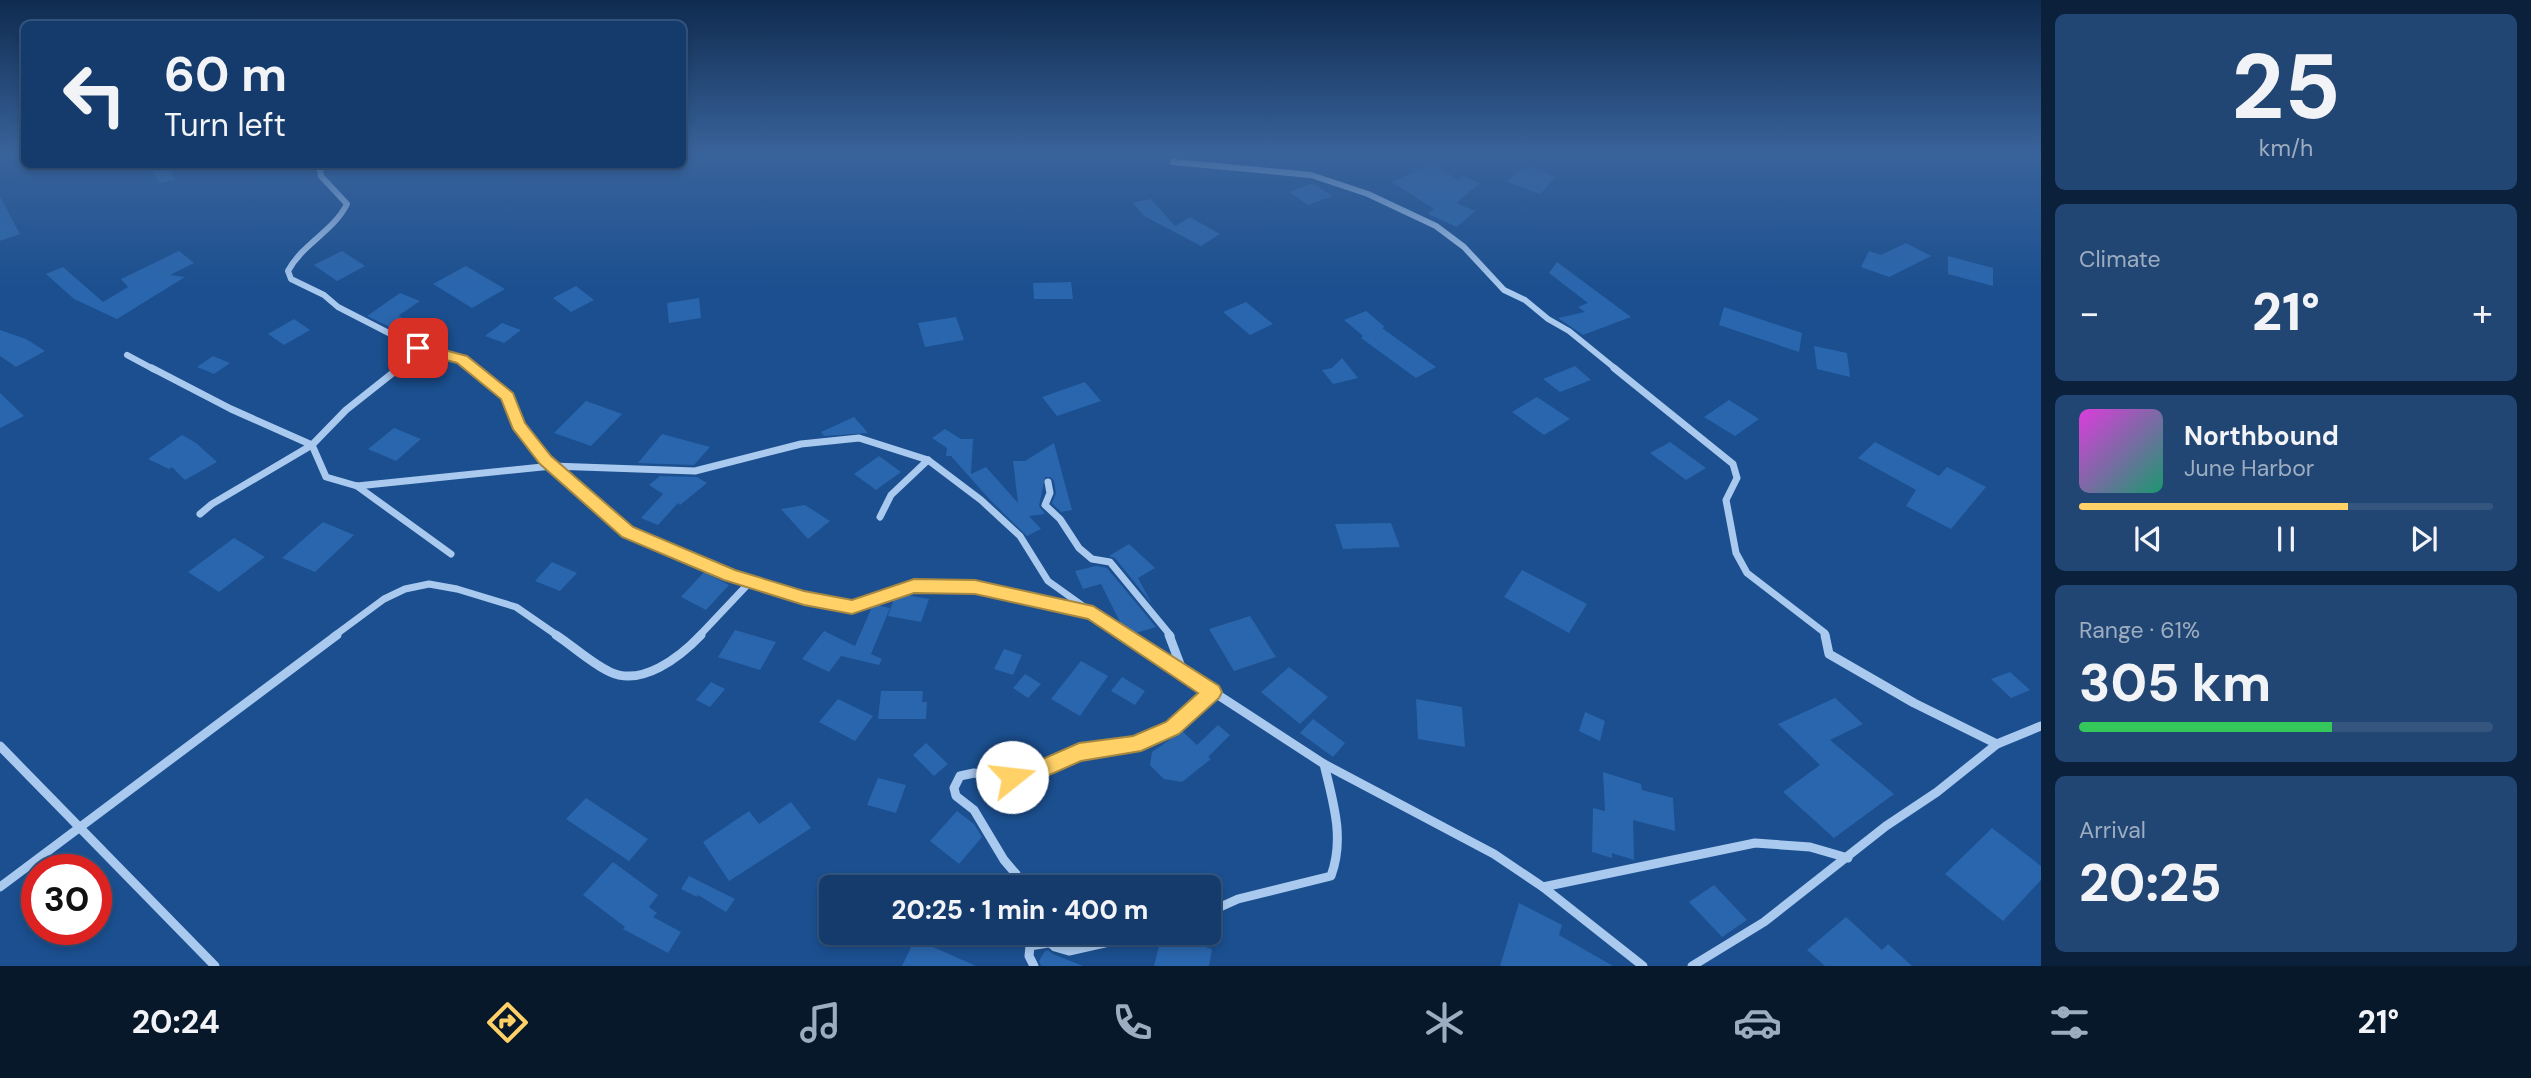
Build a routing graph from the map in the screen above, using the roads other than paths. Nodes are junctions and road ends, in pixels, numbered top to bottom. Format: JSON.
{"nodes":[{"id":1,"x":342,"y":199,"type":"edge"},
{"id":2,"x":1379,"y":199,"type":"edge"},
{"id":3,"x":410,"y":344,"type":"junction"},
{"id":4,"x":127,"y":355,"type":"dead end"},
{"id":5,"x":312,"y":445,"type":"junction"},
{"id":6,"x":928,"y":460,"type":"junction"},
{"id":7,"x":552,"y":466,"type":"junction"},
{"id":8,"x":1048,"y":482,"type":"dead end"},
{"id":9,"x":356,"y":486,"type":"junction"},
{"id":10,"x":200,"y":514,"type":"dead end"},
{"id":11,"x":880,"y":517,"type":"dead end"},
{"id":12,"x":451,"y":554,"type":"dead end"},
{"id":13,"x":750,"y":582,"type":"junction"},
{"id":14,"x":1093,"y":613,"type":"junction"},
{"id":15,"x":1182,"y":672,"type":"junction"},
{"id":16,"x":1212,"y":692,"type":"junction"},
{"id":17,"x":2041,"y":726,"type":"edge"},
{"id":18,"x":1997,"y":744,"type":"junction"},
{"id":19,"x":0,"y":746,"type":"edge"},
{"id":20,"x":1324,"y":764,"type":"junction"},
{"id":21,"x":78,"y":828,"type":"junction"},
{"id":22,"x":1848,"y":858,"type":"junction"},
{"id":23,"x":1016,"y":875,"type":"edge"},
{"id":24,"x":0,"y":887,"type":"edge"},
{"id":25,"x":1543,"y":887,"type":"junction"},
{"id":26,"x":1221,"y":907,"type":"edge"},
{"id":27,"x":1036,"y":945,"type":"edge"},
{"id":28,"x":1052,"y":945,"type":"edge"},
{"id":29,"x":1099,"y":945,"type":"edge"},
{"id":30,"x":215,"y":966,"type":"edge"},
{"id":31,"x":1034,"y":966,"type":"edge"},
{"id":32,"x":1643,"y":966,"type":"edge"},
{"id":33,"x":1692,"y":966,"type":"edge"}],
"edges":[{"from":1,"to":3,"type":"street"},
{"from":2,"to":18,"type":"street"},
{"from":3,"to":5,"type":"street"},
{"from":3,"to":7,"type":"street"},
{"from":4,"to":5,"type":"street"},
{"from":5,"to":9,"type":"street"},
{"from":5,"to":10,"type":"street"},
{"from":6,"to":7,"type":"street"},
{"from":6,"to":11,"type":"street"},
{"from":6,"to":14,"type":"street"},
{"from":7,"to":9,"type":"street"},
{"from":7,"to":13,"type":"street"},
{"from":8,"to":15,"type":"street"},
{"from":9,"to":12,"type":"street"},
{"from":13,"to":14,"type":"street"},
{"from":13,"to":21,"type":"street"},
{"from":14,"to":15,"type":"street"},
{"from":15,"to":16,"type":"street"},
{"from":16,"to":20,"type":"street"},
{"from":16,"to":23,"type":"street"},
{"from":17,"to":18,"type":"street"},
{"from":18,"to":22,"type":"street"},
{"from":19,"to":21,"type":"street"},
{"from":20,"to":25,"type":"street"},
{"from":20,"to":26,"type":"street"},
{"from":21,"to":24,"type":"street"},
{"from":21,"to":30,"type":"street"},
{"from":22,"to":25,"type":"street"},
{"from":22,"to":33,"type":"street"},
{"from":25,"to":32,"type":"street"},
{"from":27,"to":31,"type":"street"},
{"from":28,"to":29,"type":"street"}]}
